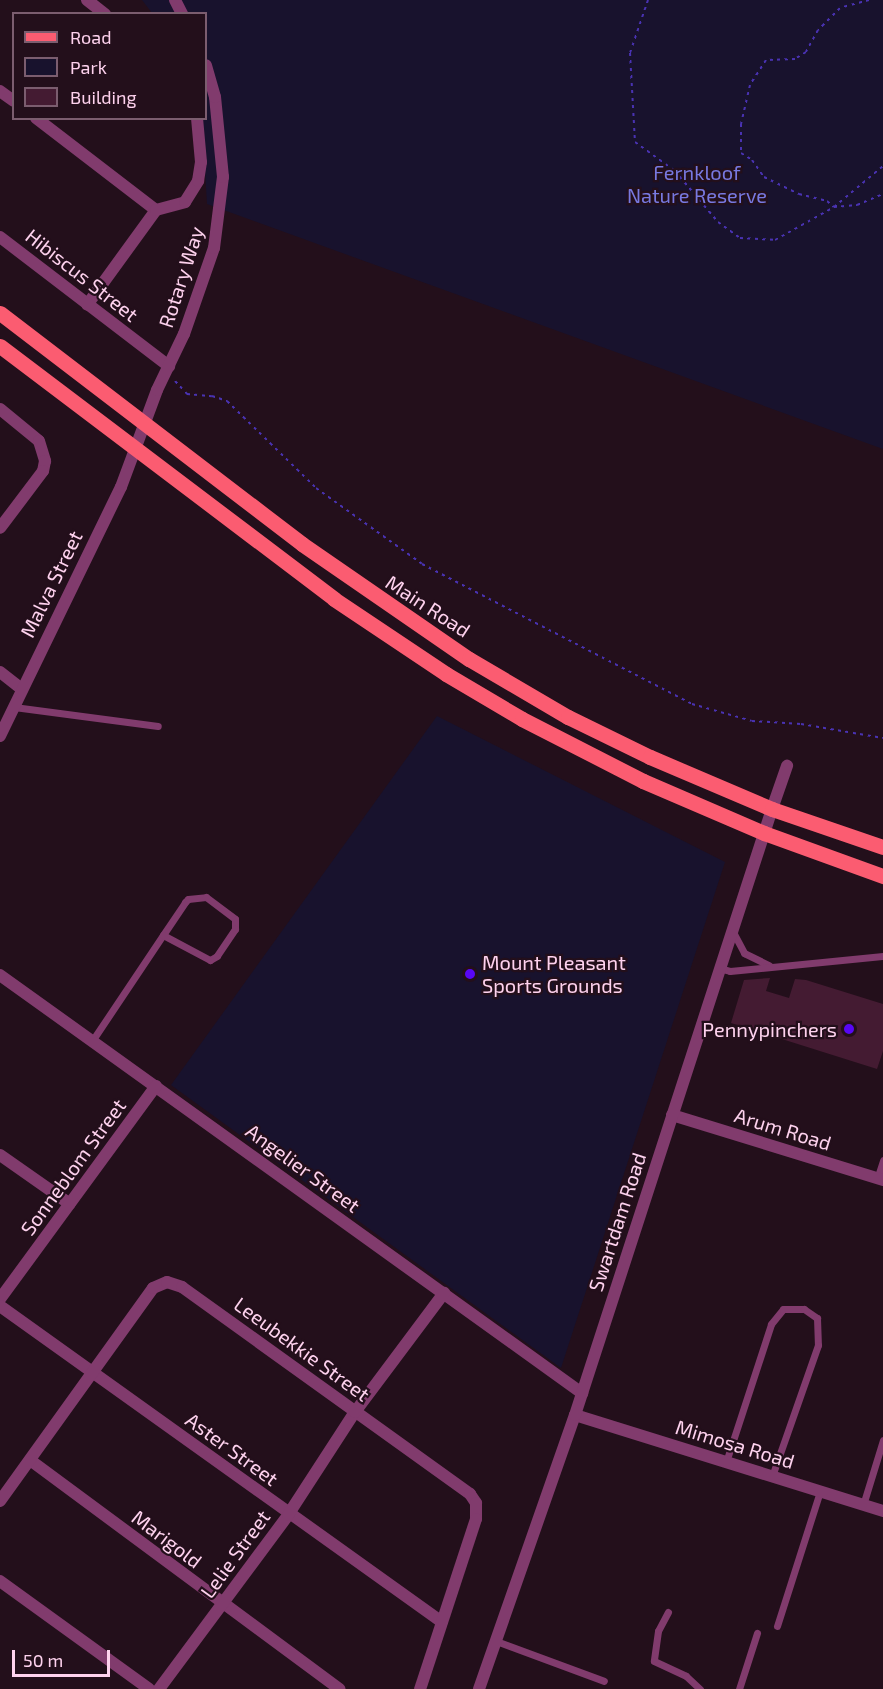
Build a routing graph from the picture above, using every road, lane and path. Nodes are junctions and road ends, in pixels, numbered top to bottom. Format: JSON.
{"nodes":[{"id":1,"x":87,"y":0,"type":"edge"},
{"id":2,"x":648,"y":0,"type":"edge"},
{"id":3,"x":869,"y":0,"type":"edge"},
{"id":4,"x":102,"y":12,"type":"edge"},
{"id":5,"x":207,"y":70,"type":"edge"},
{"id":6,"x":39,"y":120,"type":"edge"},
{"id":7,"x":197,"y":120,"type":"edge"},
{"id":8,"x":883,"y":166,"type":"edge"},
{"id":9,"x":883,"y":194,"type":"edge"},
{"id":10,"x":834,"y":207,"type":"junction"},
{"id":11,"x":156,"y":210,"type":"junction"},
{"id":12,"x":0,"y":237,"type":"edge"},
{"id":13,"x":87,"y":305,"type":"junction"},
{"id":14,"x":0,"y":313,"type":"edge"},
{"id":15,"x":0,"y":346,"type":"edge"},
{"id":16,"x":169,"y":366,"type":"junction"},
{"id":17,"x":0,"y":409,"type":"edge"},
{"id":18,"x":145,"y":424,"type":"junction"},
{"id":19,"x":136,"y":450,"type":"junction"},
{"id":20,"x":0,"y":528,"type":"edge"},
{"id":21,"x":0,"y":672,"type":"edge"},
{"id":22,"x":22,"y":689,"type":"junction"},
{"id":23,"x":14,"y":707,"type":"junction"},
{"id":24,"x":158,"y":726,"type":"dead end"},
{"id":25,"x":0,"y":736,"type":"edge"},
{"id":26,"x":883,"y":738,"type":"edge"},
{"id":27,"x":787,"y":766,"type":"dead end"},
{"id":28,"x":772,"y":809,"type":"junction"},
{"id":29,"x":764,"y":833,"type":"junction"},
{"id":30,"x":883,"y":847,"type":"edge"},
{"id":31,"x":883,"y":876,"type":"edge"},
{"id":32,"x":733,"y":926,"type":"junction"},
{"id":33,"x":163,"y":934,"type":"junction"},
{"id":34,"x":883,"y":956,"type":"edge"},
{"id":35,"x":777,"y":966,"type":"junction"},
{"id":36,"x":719,"y":968,"type":"junction"},
{"id":37,"x":0,"y":975,"type":"edge"},
{"id":38,"x":92,"y":1041,"type":"junction"},
{"id":39,"x":156,"y":1086,"type":"junction"},
{"id":40,"x":672,"y":1115,"type":"junction"},
{"id":41,"x":0,"y":1155,"type":"edge"},
{"id":42,"x":883,"y":1160,"type":"edge"},
{"id":43,"x":880,"y":1179,"type":"edge"},
{"id":44,"x":69,"y":1204,"type":"junction"},
{"id":45,"x":444,"y":1293,"type":"junction"},
{"id":46,"x":0,"y":1299,"type":"edge"},
{"id":47,"x":0,"y":1306,"type":"edge"},
{"id":48,"x":94,"y":1372,"type":"junction"},
{"id":49,"x":582,"y":1393,"type":"junction"},
{"id":50,"x":355,"y":1412,"type":"junction"},
{"id":51,"x":575,"y":1415,"type":"junction"},
{"id":52,"x":883,"y":1440,"type":"edge"},
{"id":53,"x":30,"y":1460,"type":"junction"},
{"id":54,"x":726,"y":1462,"type":"junction"},
{"id":55,"x":772,"y":1476,"type":"junction"},
{"id":56,"x":820,"y":1491,"type":"junction"},
{"id":57,"x":0,"y":1501,"type":"edge"},
{"id":58,"x":863,"y":1505,"type":"junction"},
{"id":59,"x":883,"y":1511,"type":"edge"},
{"id":60,"x":288,"y":1515,"type":"junction"},
{"id":61,"x":0,"y":1581,"type":"edge"},
{"id":62,"x":222,"y":1605,"type":"junction"},
{"id":63,"x":668,"y":1612,"type":"dead end"},
{"id":64,"x":442,"y":1622,"type":"junction"},
{"id":65,"x":777,"y":1626,"type":"dead end"},
{"id":66,"x":757,"y":1633,"type":"dead end"},
{"id":67,"x":496,"y":1641,"type":"junction"},
{"id":68,"x":604,"y":1680,"type":"dead end"},
{"id":69,"x":149,"y":1689,"type":"edge"},
{"id":70,"x":159,"y":1689,"type":"edge"},
{"id":71,"x":340,"y":1689,"type":"edge"},
{"id":72,"x":420,"y":1689,"type":"edge"},
{"id":73,"x":479,"y":1689,"type":"edge"},
{"id":74,"x":700,"y":1689,"type":"edge"},
{"id":75,"x":739,"y":1689,"type":"edge"}],
"edges":[{"from":1,"to":4,"type":"street"},
{"from":2,"to":10,"type":"path"},
{"from":3,"to":10,"type":"path"},
{"from":5,"to":16,"type":"street","name":"Rotary Way"},
{"from":6,"to":11,"type":"street"},
{"from":7,"to":11,"type":"street"},
{"from":8,"to":10,"type":"path"},
{"from":9,"to":10,"type":"path"},
{"from":11,"to":13,"type":"street"},
{"from":12,"to":13,"type":"street","name":"Hibiscus Street"},
{"from":13,"to":16,"type":"street","name":"Hibiscus Street"},
{"from":14,"to":18,"type":"main road","name":"Main Road"},
{"from":15,"to":19,"type":"main road"},
{"from":16,"to":18,"type":"street","name":"Rotary Way"},
{"from":16,"to":26,"type":"path"},
{"from":17,"to":20,"type":"street"},
{"from":18,"to":19,"type":"street","name":"Malva Street"},
{"from":18,"to":28,"type":"main road","name":"Main Road"},
{"from":19,"to":22,"type":"street","name":"Malva Street"},
{"from":19,"to":29,"type":"main road"},
{"from":21,"to":22,"type":"street"},
{"from":22,"to":23,"type":"street","name":"Malva Street"},
{"from":23,"to":24,"type":"lane"},
{"from":23,"to":25,"type":"street","name":"Malva Street"},
{"from":27,"to":28,"type":"street","name":"Swartdam Road"},
{"from":28,"to":29,"type":"street","name":"Swartdam Road"},
{"from":28,"to":30,"type":"main road","name":"Main Road"},
{"from":29,"to":31,"type":"main road"},
{"from":29,"to":32,"type":"street","name":"Swartdam Road"},
{"from":32,"to":35,"type":"lane"},
{"from":32,"to":36,"type":"street","name":"Swartdam Road"},
{"from":33,"to":33,"type":"lane"},
{"from":33,"to":38,"type":"lane"},
{"from":34,"to":35,"type":"lane"},
{"from":35,"to":36,"type":"lane"},
{"from":36,"to":40,"type":"street","name":"Swartdam Road"},
{"from":37,"to":38,"type":"street","name":"Angelier Street"},
{"from":38,"to":39,"type":"street","name":"Angelier Street"},
{"from":39,"to":44,"type":"street","name":"Sonneblom Street"},
{"from":39,"to":45,"type":"street","name":"Angelier Street"},
{"from":40,"to":43,"type":"street","name":"Arum Road"},
{"from":40,"to":49,"type":"street","name":"Swartdam Road"},
{"from":41,"to":44,"type":"street"},
{"from":42,"to":43,"type":"lane"},
{"from":44,"to":46,"type":"street","name":"Sonneblom Street"},
{"from":45,"to":49,"type":"street","name":"Angelier Street"},
{"from":45,"to":50,"type":"street","name":"Lelie Street"},
{"from":47,"to":48,"type":"street","name":"Aster Street"},
{"from":48,"to":50,"type":"street","name":"Leeubekkie Street"},
{"from":48,"to":53,"type":"street","name":"Leeubekkie Street"},
{"from":48,"to":60,"type":"street","name":"Aster Street"},
{"from":49,"to":51,"type":"street","name":"Swartdam Road"},
{"from":50,"to":60,"type":"street","name":"Lelie Street"},
{"from":50,"to":64,"type":"street","name":"Leeubekkie Street"},
{"from":51,"to":54,"type":"street","name":"Mimosa Road"},
{"from":51,"to":67,"type":"street","name":"Swartdam Road"},
{"from":52,"to":58,"type":"lane"},
{"from":53,"to":57,"type":"street","name":"Leeubekkie Street"},
{"from":53,"to":62,"type":"street","name":"Marigold"},
{"from":54,"to":55,"type":"street","name":"Mimosa Road"},
{"from":54,"to":55,"type":"lane"},
{"from":55,"to":56,"type":"street","name":"Mimosa Road"},
{"from":56,"to":58,"type":"street","name":"Mimosa Road"},
{"from":56,"to":65,"type":"lane"},
{"from":58,"to":59,"type":"street","name":"Mimosa Road"},
{"from":60,"to":62,"type":"street","name":"Lelie Street"},
{"from":60,"to":64,"type":"street","name":"Aster Street"},
{"from":61,"to":69,"type":"street"},
{"from":62,"to":70,"type":"street","name":"Lelie Street"},
{"from":62,"to":71,"type":"street","name":"Marigold"},
{"from":63,"to":74,"type":"lane"},
{"from":64,"to":72,"type":"street","name":"Leeubekkie Street"},
{"from":66,"to":75,"type":"lane"},
{"from":67,"to":68,"type":"lane"},
{"from":67,"to":73,"type":"street","name":"Swartdam Road"}]}
